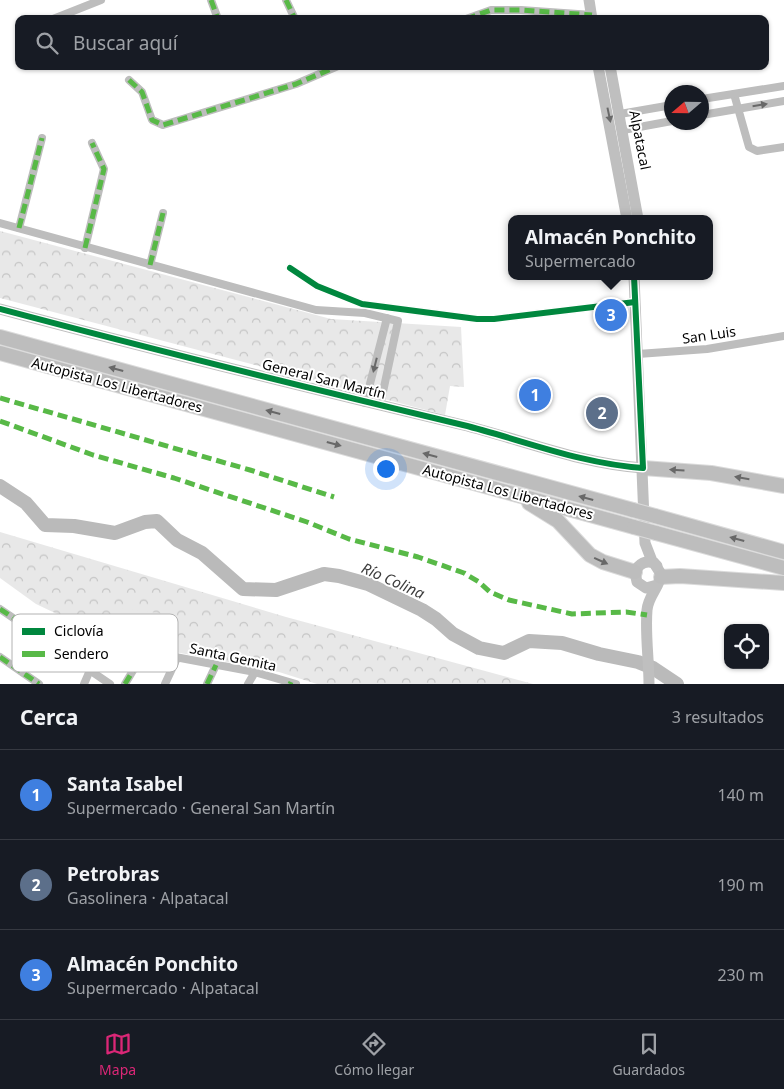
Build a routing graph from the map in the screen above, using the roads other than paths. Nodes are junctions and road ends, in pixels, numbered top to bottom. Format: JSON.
{"nodes":[{"id":1,"x":101,"y":0,"type":"edge"},
{"id":2,"x":211,"y":0,"type":"edge"},
{"id":3,"x":286,"y":0,"type":"edge"},
{"id":4,"x":589,"y":0,"type":"edge"},
{"id":5,"x":63,"y":15,"type":"edge"},
{"id":6,"x":217,"y":15,"type":"edge"},
{"id":7,"x":292,"y":15,"type":"edge"},
{"id":8,"x":477,"y":15,"type":"edge"},
{"id":9,"x":572,"y":15,"type":"edge"},
{"id":10,"x":592,"y":15,"type":"edge"},
{"id":11,"x":329,"y":70,"type":"edge"},
{"id":12,"x":602,"y":70,"type":"edge"},
{"id":13,"x":603,"y":70,"type":"edge"},
{"id":14,"x":129,"y":80,"type":"dead end"},
{"id":15,"x":784,"y":86,"type":"edge"},
{"id":16,"x":734,"y":94,"type":"junction"},
{"id":17,"x":709,"y":98,"type":"edge"},
{"id":18,"x":784,"y":101,"type":"edge"},
{"id":19,"x":664,"y":106,"type":"edge"},
{"id":20,"x":738,"y":108,"type":"junction"},
{"id":21,"x":620,"y":114,"type":"junction"},
{"id":22,"x":709,"y":114,"type":"edge"},
{"id":23,"x":664,"y":122,"type":"edge"},
{"id":24,"x":622,"y":130,"type":"junction"},
{"id":25,"x":42,"y":138,"type":"dead end"},
{"id":26,"x":92,"y":143,"type":"dead end"},
{"id":27,"x":784,"y":147,"type":"edge"},
{"id":28,"x":637,"y":205,"type":"junction"},
{"id":29,"x":163,"y":213,"type":"dead end"},
{"id":30,"x":626,"y":213,"type":"edge"},
{"id":31,"x":638,"y":215,"type":"edge"},
{"id":32,"x":0,"y":223,"type":"edge"},
{"id":33,"x":19,"y":228,"type":"junction"},
{"id":34,"x":85,"y":248,"type":"junction"},
{"id":35,"x":150,"y":265,"type":"junction"},
{"id":36,"x":290,"y":268,"type":"dead end"},
{"id":37,"x":634,"y":280,"type":"edge"},
{"id":38,"x":635,"y":302,"type":"junction"},
{"id":39,"x":0,"y":309,"type":"edge"},
{"id":40,"x":387,"y":318,"type":"junction"},
{"id":41,"x":784,"y":336,"type":"edge"},
{"id":42,"x":0,"y":337,"type":"edge"},
{"id":43,"x":0,"y":353,"type":"edge"},
{"id":44,"x":638,"y":354,"type":"junction"},
{"id":45,"x":365,"y":403,"type":"junction"},
{"id":46,"x":380,"y":406,"type":"junction"},
{"id":47,"x":643,"y":468,"type":"junction"},
{"id":48,"x":784,"y":486,"type":"edge"},
{"id":49,"x":507,"y":491,"type":"junction"},
{"id":50,"x":645,"y":543,"type":"junction"},
{"id":51,"x":784,"y":552,"type":"edge"},
{"id":52,"x":784,"y":568,"type":"edge"},
{"id":53,"x":636,"y":574,"type":"junction"},
{"id":54,"x":658,"y":576,"type":"junction"},
{"id":55,"x":784,"y":583,"type":"edge"},
{"id":56,"x":0,"y":609,"type":"edge"},
{"id":57,"x":647,"y":610,"type":"junction"},
{"id":58,"x":12,"y":617,"type":"edge"},
{"id":59,"x":0,"y":656,"type":"edge"},
{"id":60,"x":178,"y":658,"type":"edge"},
{"id":61,"x":12,"y":665,"type":"edge"},
{"id":62,"x":216,"y":665,"type":"junction"},
{"id":63,"x":22,"y":672,"type":"edge"},
{"id":64,"x":90,"y":672,"type":"edge"},
{"id":65,"x":95,"y":672,"type":"edge"},
{"id":66,"x":132,"y":672,"type":"edge"},
{"id":67,"x":171,"y":672,"type":"edge"},
{"id":68,"x":255,"y":672,"type":"junction"},
{"id":69,"x":292,"y":683,"type":"edge"},
{"id":70,"x":39,"y":684,"type":"edge"},
{"id":71,"x":84,"y":684,"type":"edge"},
{"id":72,"x":110,"y":684,"type":"edge"},
{"id":73,"x":124,"y":684,"type":"edge"},
{"id":74,"x":165,"y":684,"type":"edge"},
{"id":75,"x":207,"y":684,"type":"edge"},
{"id":76,"x":248,"y":684,"type":"edge"},
{"id":77,"x":650,"y":684,"type":"edge"}],
"edges":[{"from":1,"to":5,"type":"street"},
{"from":2,"to":6,"type":"street"},
{"from":3,"to":7,"type":"street"},
{"from":4,"to":10,"type":"street"},
{"from":8,"to":9,"type":"street"},
{"from":11,"to":14,"type":"street"},
{"from":12,"to":30,"type":"street","name":"Alpatacal","one_way":true},
{"from":13,"to":21,"type":"street","name":"Alpatacal"},
{"from":15,"to":16,"type":"street"},
{"from":16,"to":17,"type":"street"},
{"from":16,"to":20,"type":"street"},
{"from":20,"to":18,"type":"street","one_way":true},
{"from":19,"to":21,"type":"street"},
{"from":20,"to":22,"type":"street"},
{"from":20,"to":27,"type":"street"},
{"from":21,"to":24,"type":"street","name":"Alpatacal"},
{"from":23,"to":24,"type":"street"},
{"from":24,"to":28,"type":"street","name":"Alpatacal"},
{"from":25,"to":33,"type":"street"},
{"from":26,"to":34,"type":"street"},
{"from":28,"to":30,"type":"street"},
{"from":28,"to":31,"type":"street","name":"Alpatacal"},
{"from":29,"to":35,"type":"street"},
{"from":32,"to":33,"type":"street"},
{"from":33,"to":34,"type":"street"},
{"from":34,"to":35,"type":"street"},
{"from":35,"to":40,"type":"street"},
{"from":36,"to":38,"type":"street"},
{"from":37,"to":38,"type":"street"},
{"from":38,"to":44,"type":"street"},
{"from":39,"to":45,"type":"street","name":"General San Martín"},
{"from":40,"to":45,"type":"street","one_way":true},
{"from":40,"to":46,"type":"street"},
{"from":41,"to":44,"type":"street","name":"San Luis"},
{"from":51,"to":42,"type":"highway","name":"Autopista Los Libertadores","one_way":true,"bridge":true},
{"from":43,"to":49,"type":"highway","name":"Autopista Los Libertadores","one_way":true},
{"from":44,"to":47,"type":"street"},
{"from":45,"to":46,"type":"street","name":"General San Martín"},
{"from":46,"to":47,"type":"street","name":"General San Martín"},
{"from":48,"to":47,"type":"highway","one_way":true},
{"from":47,"to":50,"type":"street"},
{"from":49,"to":52,"type":"highway","name":"Autopista Los Libertadores","bridge":true},
{"from":49,"to":53,"type":"highway","one_way":true},
{"from":50,"to":53,"type":"street"},
{"from":50,"to":54,"type":"street"},
{"from":53,"to":54,"type":"street"},
{"from":53,"to":54,"type":"street"},
{"from":53,"to":57,"type":"street"},
{"from":54,"to":55,"type":"highway"},
{"from":54,"to":57,"type":"street"},
{"from":56,"to":58,"type":"street"},
{"from":57,"to":77,"type":"street"},
{"from":59,"to":61,"type":"street"},
{"from":60,"to":62,"type":"street","name":"Santa Gemita"},
{"from":62,"to":68,"type":"street","name":"Santa Gemita"},
{"from":62,"to":75,"type":"street"},
{"from":63,"to":70,"type":"street"},
{"from":64,"to":71,"type":"street"},
{"from":65,"to":72,"type":"street"},
{"from":66,"to":73,"type":"street"},
{"from":67,"to":74,"type":"street"},
{"from":68,"to":69,"type":"street","name":"Santa Gemita"},
{"from":68,"to":76,"type":"street"}]}
